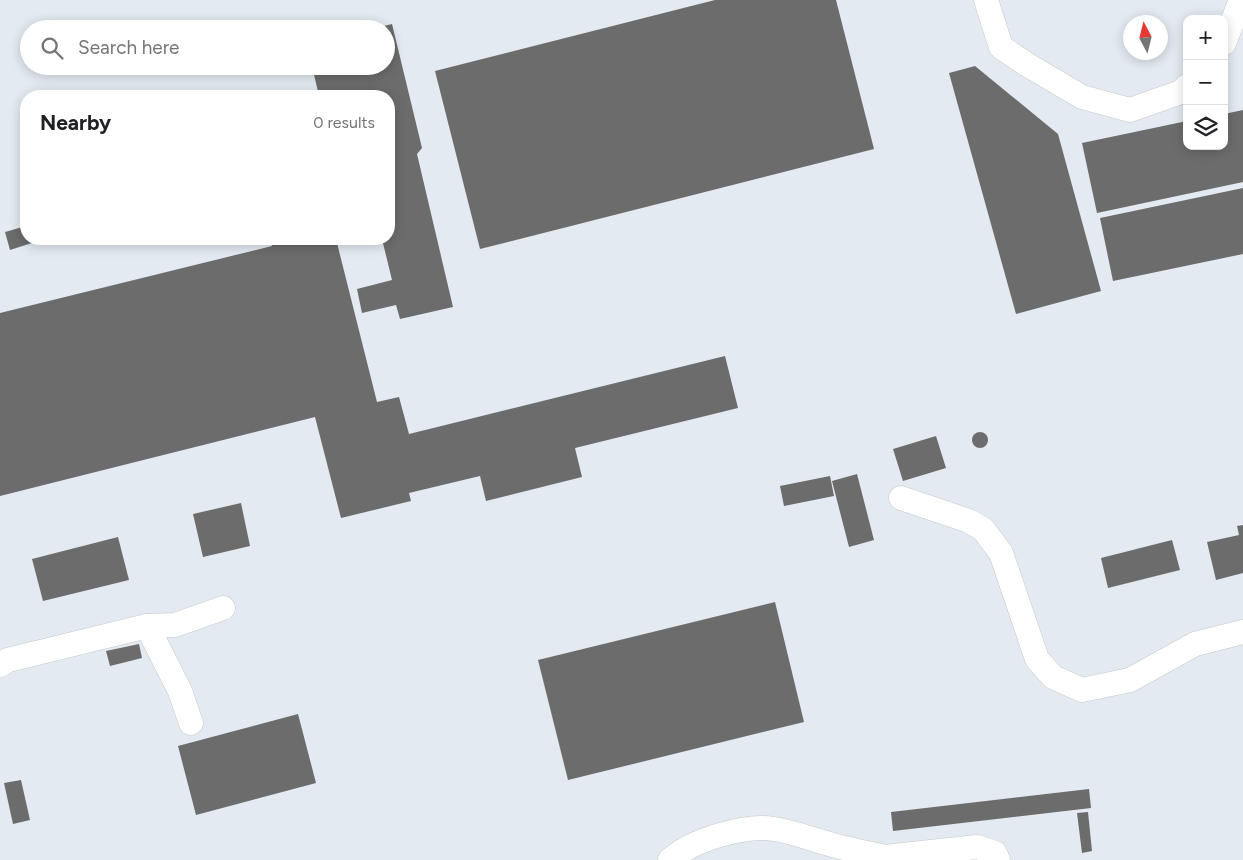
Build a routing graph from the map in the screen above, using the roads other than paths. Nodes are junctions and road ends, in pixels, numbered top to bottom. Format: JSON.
{"nodes":[{"id":1,"x":986,"y":0,"type":"edge"},
{"id":2,"x":1241,"y":0,"type":"edge"},
{"id":3,"x":1228,"y":33,"type":"edge"},
{"id":4,"x":1183,"y":90,"type":"edge"},
{"id":5,"x":901,"y":498,"type":"dead end"},
{"id":6,"x":223,"y":608,"type":"dead end"},
{"id":7,"x":147,"y":626,"type":"junction"},
{"id":8,"x":1243,"y":632,"type":"edge"},
{"id":9,"x":0,"y":665,"type":"edge"},
{"id":10,"x":191,"y":723,"type":"dead end"},
{"id":11,"x":881,"y":859,"type":"edge"},
{"id":12,"x":670,"y":860,"type":"edge"},
{"id":13,"x":998,"y":860,"type":"edge"}],
"edges":[{"from":1,"to":4,"type":"lane"},
{"from":2,"to":3,"type":"lane"},
{"from":5,"to":8,"type":"lane"},
{"from":6,"to":7,"type":"lane"},
{"from":7,"to":9,"type":"lane"},
{"from":7,"to":10,"type":"lane"},
{"from":11,"to":12,"type":"lane"},
{"from":11,"to":13,"type":"lane"}]}
